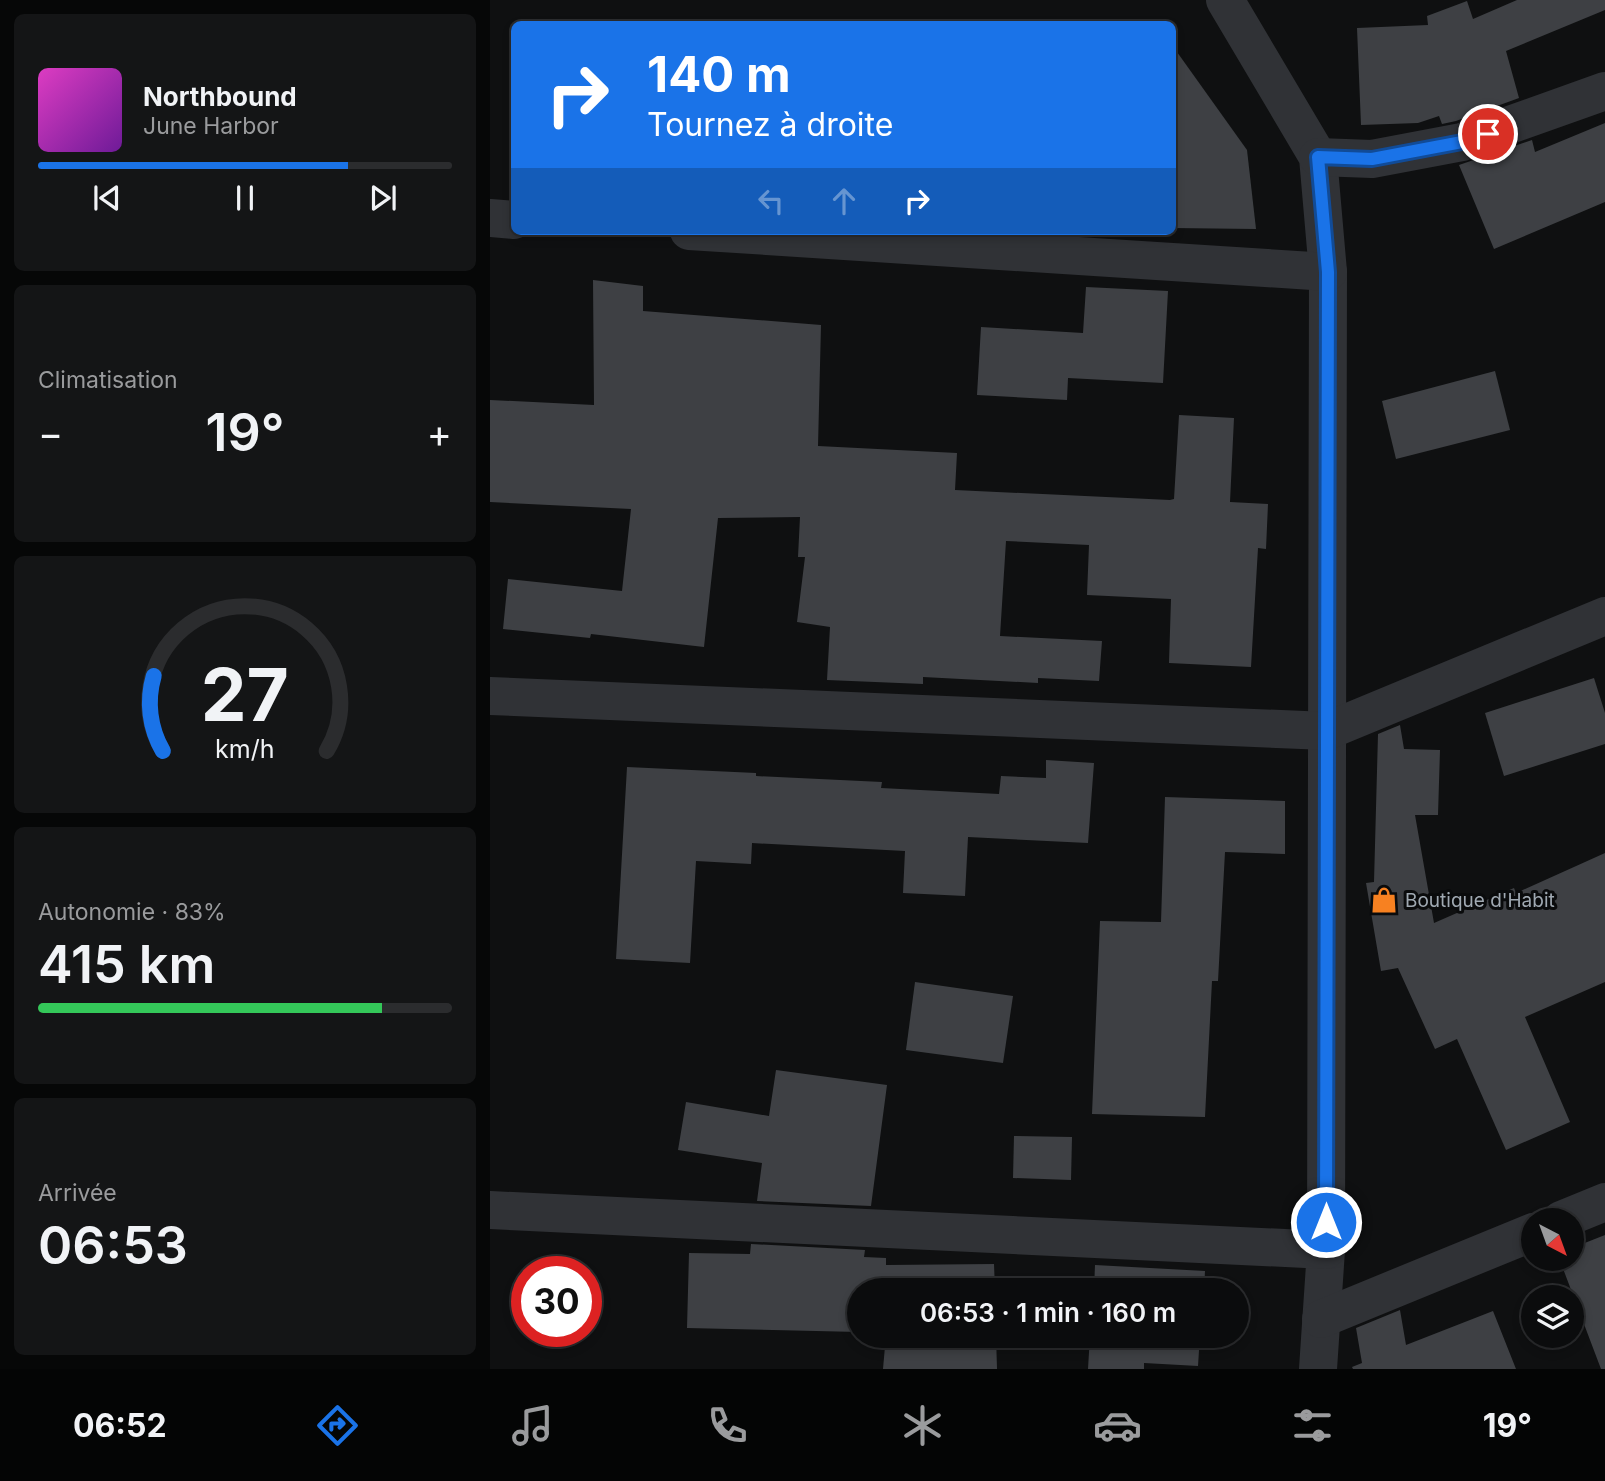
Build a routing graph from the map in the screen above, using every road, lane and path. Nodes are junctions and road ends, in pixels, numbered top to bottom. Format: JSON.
{"nodes":[{"id":1,"x":1225,"y":0,"type":"edge"},
{"id":2,"x":1605,"y":91,"type":"edge"},
{"id":3,"x":1318,"y":157,"type":"junction"},
{"id":4,"x":490,"y":218,"type":"edge"},
{"id":5,"x":511,"y":220,"type":"edge"},
{"id":6,"x":751,"y":235,"type":"edge"},
{"id":7,"x":1328,"y":272,"type":"junction"},
{"id":8,"x":1605,"y":616,"type":"edge"},
{"id":9,"x":490,"y":696,"type":"edge"},
{"id":10,"x":1327,"y":730,"type":"junction"},
{"id":11,"x":1605,"y":1202,"type":"edge"},
{"id":12,"x":490,"y":1210,"type":"edge"},
{"id":13,"x":1584,"y":1211,"type":"edge"},
{"id":14,"x":1521,"y":1236,"type":"edge"},
{"id":15,"x":1326,"y":1250,"type":"junction"},
{"id":16,"x":1321,"y":1320,"type":"junction"},
{"id":17,"x":1318,"y":1369,"type":"edge"}],
"edges":[{"from":1,"to":3,"type":"street"},
{"from":2,"to":3,"type":"street"},
{"from":3,"to":7,"type":"street"},
{"from":4,"to":5,"type":"street"},
{"from":6,"to":7,"type":"street"},
{"from":7,"to":10,"type":"street"},
{"from":8,"to":10,"type":"street"},
{"from":9,"to":10,"type":"street"},
{"from":10,"to":15,"type":"street"},
{"from":11,"to":13,"type":"street"},
{"from":12,"to":15,"type":"street"},
{"from":14,"to":16,"type":"street"},
{"from":15,"to":16,"type":"street"},
{"from":16,"to":17,"type":"street"}]}
